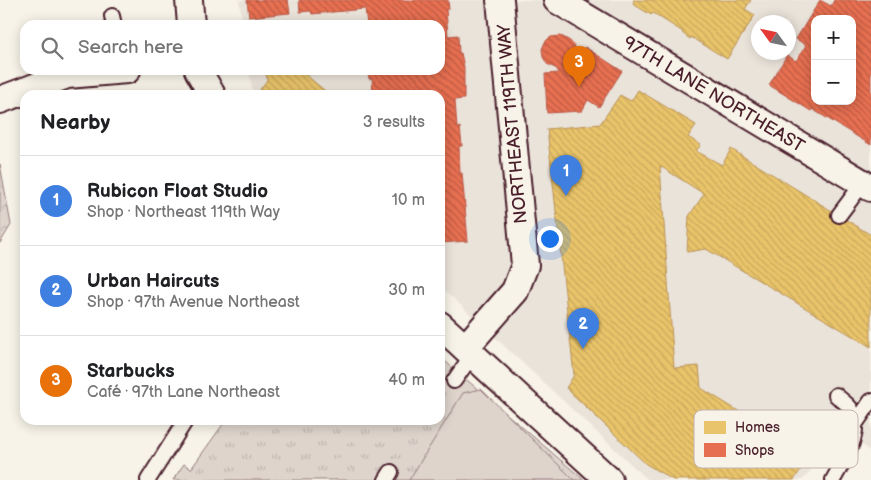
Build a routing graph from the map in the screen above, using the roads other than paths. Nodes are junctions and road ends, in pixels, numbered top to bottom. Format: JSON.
{"nodes":[{"id":1,"x":189,"y":0,"type":"edge"},
{"id":2,"x":500,"y":0,"type":"edge"},
{"id":3,"x":557,"y":0,"type":"edge"},
{"id":4,"x":191,"y":20,"type":"edge"},
{"id":5,"x":67,"y":75,"type":"edge"},
{"id":6,"x":201,"y":75,"type":"edge"},
{"id":7,"x":27,"y":90,"type":"edge"},
{"id":8,"x":209,"y":90,"type":"edge"},
{"id":9,"x":20,"y":93,"type":"edge"},
{"id":10,"x":0,"y":100,"type":"edge"},
{"id":11,"x":867,"y":186,"type":"edge"},
{"id":12,"x":839,"y":215,"type":"dead end"},
{"id":13,"x":445,"y":329,"type":"edge"},
{"id":14,"x":469,"y":351,"type":"junction"},
{"id":15,"x":454,"y":381,"type":"dead end"},
{"id":16,"x":836,"y":396,"type":"dead end"},
{"id":17,"x":871,"y":401,"type":"edge"},
{"id":18,"x":851,"y":410,"type":"edge"},
{"id":19,"x":858,"y":420,"type":"edge"},
{"id":20,"x":183,"y":425,"type":"edge"},
{"id":21,"x":839,"y":468,"type":"edge"},
{"id":22,"x":148,"y":480,"type":"edge"},
{"id":23,"x":609,"y":480,"type":"edge"},
{"id":24,"x":833,"y":480,"type":"edge"}],
"edges":[{"from":1,"to":4,"type":"street"},
{"from":2,"to":14,"type":"street","name":"NORTHEAST 119TH WAY"},
{"from":3,"to":11,"type":"street","name":"97TH LANE NORTHEAST"},
{"from":5,"to":7,"type":"street"},
{"from":6,"to":8,"type":"street"},
{"from":9,"to":10,"type":"street"},
{"from":11,"to":12,"type":"lane"},
{"from":13,"to":14,"type":"street"},
{"from":14,"to":15,"type":"lane"},
{"from":14,"to":23,"type":"street"},
{"from":16,"to":18,"type":"lane"},
{"from":17,"to":19,"type":"lane"},
{"from":20,"to":22,"type":"lane"},
{"from":21,"to":24,"type":"lane"}]}
